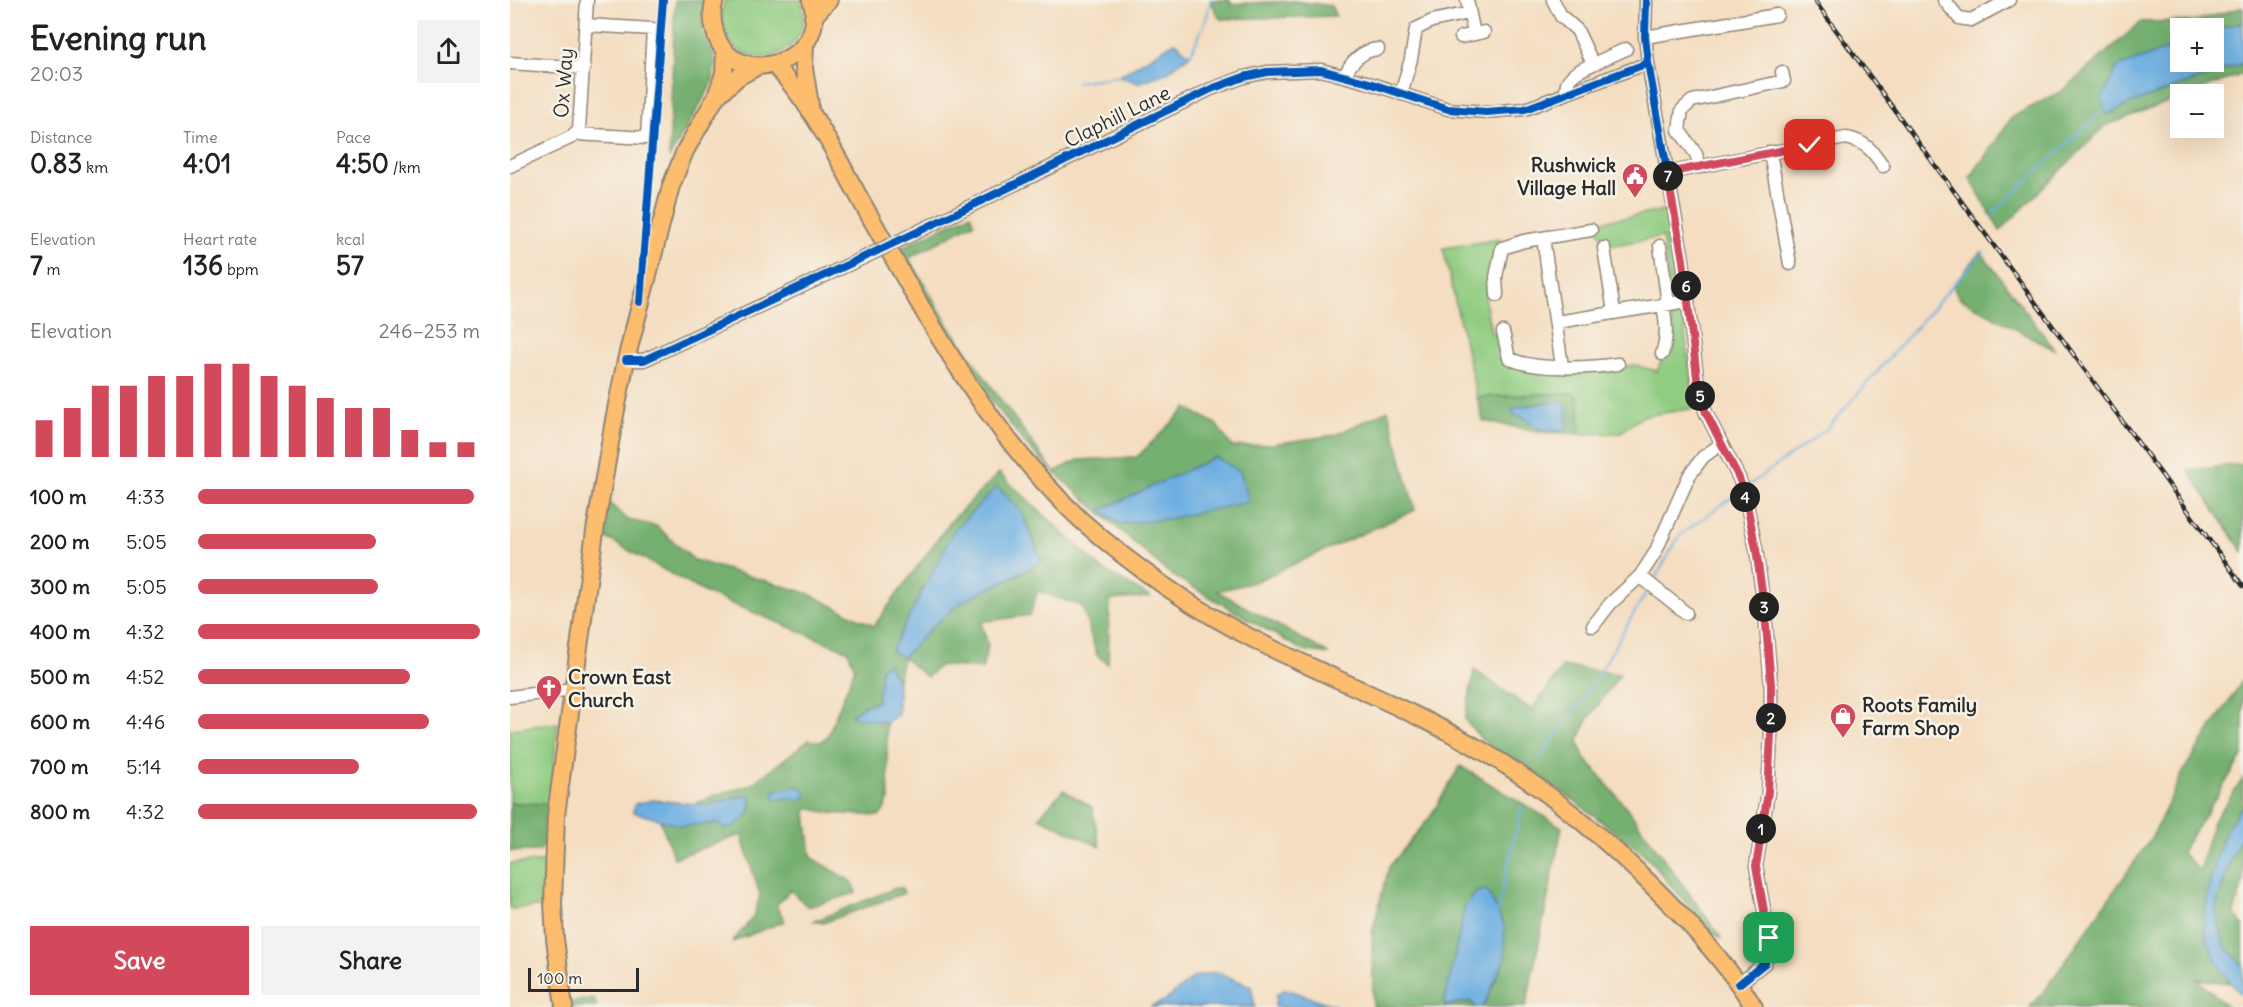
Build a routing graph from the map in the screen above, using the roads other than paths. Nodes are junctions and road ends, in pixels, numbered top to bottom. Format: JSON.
{"nodes":[{"id":1,"x":587,"y":0,"type":"edge"},
{"id":2,"x":715,"y":0,"type":"edge"},
{"id":3,"x":829,"y":0,"type":"edge"},
{"id":4,"x":1553,"y":0,"type":"edge"},
{"id":5,"x":1646,"y":0,"type":"edge"},
{"id":6,"x":1944,"y":0,"type":"edge"},
{"id":7,"x":2009,"y":0,"type":"edge"},
{"id":8,"x":1468,"y":6,"type":"edge"},
{"id":9,"x":812,"y":8,"type":"edge"},
{"id":10,"x":1777,"y":15,"type":"dead end"},
{"id":11,"x":586,"y":28,"type":"junction"},
{"id":12,"x":1473,"y":34,"type":"dead end"},
{"id":13,"x":1645,"y":37,"type":"junction"},
{"id":14,"x":806,"y":43,"type":"junction"},
{"id":15,"x":1378,"y":49,"type":"dead end"},
{"id":16,"x":1626,"y":49,"type":"dead end"},
{"id":17,"x":725,"y":50,"type":"junction"},
{"id":18,"x":510,"y":63,"type":"edge"},
{"id":19,"x":1648,"y":63,"type":"junction"},
{"id":20,"x":1593,"y":64,"type":"junction"},
{"id":21,"x":766,"y":66,"type":"junction"},
{"id":22,"x":584,"y":68,"type":"junction"},
{"id":23,"x":1782,"y":72,"type":"dead end"},
{"id":24,"x":1345,"y":76,"type":"junction"},
{"id":25,"x":1567,"y":93,"type":"junction"},
{"id":26,"x":1401,"y":94,"type":"junction"},
{"id":27,"x":717,"y":97,"type":"junction"},
{"id":28,"x":813,"y":115,"type":"junction"},
{"id":29,"x":576,"y":134,"type":"junction"},
{"id":30,"x":1770,"y":152,"type":"junction"},
{"id":31,"x":510,"y":166,"type":"edge"},
{"id":32,"x":1883,"y":166,"type":"dead end"},
{"id":33,"x":1700,"y":167,"type":"junction"},
{"id":34,"x":1667,"y":173,"type":"junction"},
{"id":35,"x":1591,"y":230,"type":"dead end"},
{"id":36,"x":1543,"y":238,"type":"junction"},
{"id":37,"x":1660,"y":246,"type":"dead end"},
{"id":38,"x":1604,"y":248,"type":"dead end"},
{"id":39,"x":1790,"y":264,"type":"dead end"},
{"id":40,"x":1497,"y":294,"type":"dead end"},
{"id":41,"x":1688,"y":301,"type":"junction"},
{"id":42,"x":1665,"y":304,"type":"junction"},
{"id":43,"x":1614,"y":312,"type":"junction"},
{"id":44,"x":1557,"y":322,"type":"junction"},
{"id":45,"x":1503,"y":332,"type":"dead end"},
{"id":46,"x":1662,"y":354,"type":"dead end"},
{"id":47,"x":626,"y":360,"type":"junction"},
{"id":48,"x":1618,"y":364,"type":"dead end"},
{"id":49,"x":1562,"y":366,"type":"junction"},
{"id":50,"x":1721,"y":444,"type":"junction"},
{"id":51,"x":1640,"y":576,"type":"junction"},
{"id":52,"x":1686,"y":613,"type":"dead end"},
{"id":53,"x":1593,"y":626,"type":"dead end"},
{"id":54,"x":573,"y":689,"type":"junction"},
{"id":55,"x":510,"y":697,"type":"edge"},
{"id":56,"x":1739,"y":984,"type":"junction"},
{"id":57,"x":564,"y":1007,"type":"edge"},
{"id":58,"x":1754,"y":1007,"type":"edge"}],
"edges":[{"from":1,"to":11,"type":"street","name":"Ox Way"},
{"from":2,"to":17,"type":"highway"},
{"from":3,"to":9,"type":"highway"},
{"from":4,"to":20,"type":"street"},
{"from":5,"to":13,"type":"street"},
{"from":6,"to":7,"type":"street"},
{"from":8,"to":12,"type":"street"},
{"from":8,"to":26,"type":"street"},
{"from":9,"to":14,"type":"highway"},
{"from":10,"to":13,"type":"street"},
{"from":11,"to":22,"type":"street","name":"Ox Way"},
{"from":11,"to":29,"type":"street","name":"Ox Way"},
{"from":13,"to":19,"type":"street"},
{"from":14,"to":21,"type":"highway"},
{"from":14,"to":28,"type":"highway"},
{"from":15,"to":24,"type":"street"},
{"from":16,"to":20,"type":"street"},
{"from":17,"to":21,"type":"highway"},
{"from":17,"to":27,"type":"highway"},
{"from":18,"to":22,"type":"street"},
{"from":19,"to":25,"type":"street","name":"Claphill Lane"},
{"from":19,"to":34,"type":"street"},
{"from":20,"to":25,"type":"street"},
{"from":21,"to":27,"type":"highway"},
{"from":21,"to":28,"type":"highway"},
{"from":22,"to":29,"type":"street","name":"Ox Way"},
{"from":23,"to":33,"type":"street"},
{"from":24,"to":26,"type":"street","name":"Claphill Lane"},
{"from":24,"to":47,"type":"street","name":"Claphill Lane","bridge":true},
{"from":25,"to":26,"type":"street","name":"Claphill Lane"},
{"from":27,"to":47,"type":"highway"},
{"from":28,"to":56,"type":"highway"},
{"from":29,"to":31,"type":"street","name":"Ox Way"},
{"from":30,"to":32,"type":"street"},
{"from":30,"to":33,"type":"street"},
{"from":30,"to":39,"type":"street"},
{"from":33,"to":34,"type":"street"},
{"from":34,"to":41,"type":"street"},
{"from":35,"to":36,"type":"street"},
{"from":36,"to":40,"type":"street"},
{"from":36,"to":44,"type":"street"},
{"from":37,"to":42,"type":"street"},
{"from":38,"to":43,"type":"street"},
{"from":41,"to":42,"type":"street"},
{"from":41,"to":50,"type":"street"},
{"from":42,"to":43,"type":"street"},
{"from":42,"to":46,"type":"street"},
{"from":43,"to":44,"type":"street"},
{"from":44,"to":49,"type":"street"},
{"from":45,"to":49,"type":"street"},
{"from":47,"to":54,"type":"highway"},
{"from":48,"to":49,"type":"street"},
{"from":50,"to":51,"type":"street"},
{"from":50,"to":56,"type":"street"},
{"from":51,"to":52,"type":"street"},
{"from":51,"to":53,"type":"street"},
{"from":54,"to":55,"type":"street"},
{"from":54,"to":57,"type":"highway"},
{"from":56,"to":58,"type":"highway"}]}
